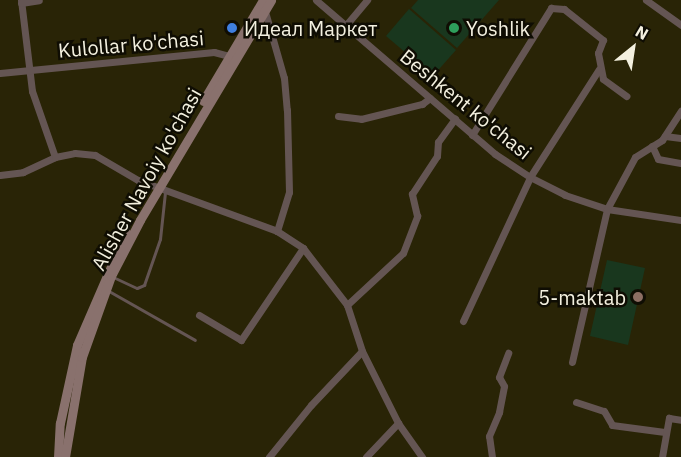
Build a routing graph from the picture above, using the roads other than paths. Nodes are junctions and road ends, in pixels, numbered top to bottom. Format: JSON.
{"nodes":[{"id":1,"x":39,"y":0,"type":"edge"},
{"id":2,"x":316,"y":0,"type":"edge"},
{"id":3,"x":368,"y":0,"type":"edge"},
{"id":4,"x":646,"y":0,"type":"edge"},
{"id":5,"x":21,"y":2,"type":"edge"},
{"id":6,"x":265,"y":3,"type":"edge"},
{"id":7,"x":346,"y":25,"type":"junction"},
{"id":8,"x":681,"y":25,"type":"edge"},
{"id":9,"x":233,"y":57,"type":"junction"},
{"id":10,"x":599,"y":69,"type":"junction"},
{"id":11,"x":28,"y":70,"type":"junction"},
{"id":12,"x":0,"y":73,"type":"edge"},
{"id":13,"x":626,"y":96,"type":"dead end"},
{"id":14,"x":430,"y":99,"type":"junction"},
{"id":15,"x":681,"y":111,"type":"edge"},
{"id":16,"x":338,"y":116,"type":"dead end"},
{"id":17,"x":455,"y":119,"type":"junction"},
{"id":18,"x":472,"y":135,"type":"junction"},
{"id":19,"x":665,"y":136,"type":"junction"},
{"id":20,"x":681,"y":138,"type":"edge"},
{"id":21,"x":652,"y":146,"type":"junction"},
{"id":22,"x":55,"y":157,"type":"junction"},
{"id":23,"x":681,"y":164,"type":"edge"},
{"id":24,"x":0,"y":176,"type":"edge"},
{"id":25,"x":530,"y":177,"type":"junction"},
{"id":26,"x":159,"y":188,"type":"junction"},
{"id":27,"x":607,"y":208,"type":"junction"},
{"id":28,"x":681,"y":220,"type":"edge"},
{"id":29,"x":277,"y":231,"type":"junction"},
{"id":30,"x":303,"y":248,"type":"junction"},
{"id":31,"x":111,"y":276,"type":"junction"},
{"id":32,"x":105,"y":289,"type":"junction"},
{"id":33,"x":347,"y":305,"type":"junction"},
{"id":34,"x":199,"y":315,"type":"dead end"},
{"id":35,"x":463,"y":321,"type":"dead end"},
{"id":36,"x":83,"y":339,"type":"junction"},
{"id":37,"x":195,"y":340,"type":"dead end"},
{"id":38,"x":362,"y":351,"type":"junction"},
{"id":39,"x":508,"y":353,"type":"dead end"},
{"id":40,"x":572,"y":362,"type":"dead end"},
{"id":41,"x":576,"y":402,"type":"dead end"},
{"id":42,"x":681,"y":420,"type":"edge"},
{"id":43,"x":398,"y":423,"type":"junction"},
{"id":44,"x":665,"y":432,"type":"junction"},
{"id":45,"x":420,"y":456,"type":"edge"},
{"id":46,"x":58,"y":457,"type":"edge"},
{"id":47,"x":65,"y":457,"type":"edge"},
{"id":48,"x":269,"y":457,"type":"edge"},
{"id":49,"x":366,"y":457,"type":"edge"},
{"id":50,"x":492,"y":457,"type":"edge"},
{"id":51,"x":662,"y":457,"type":"edge"}],
"edges":[{"from":1,"to":5,"type":"street"},
{"from":2,"to":7,"type":"street","name":"Beshkent ko'chasi"},
{"from":3,"to":7,"type":"street"},
{"from":4,"to":8,"type":"street"},
{"from":5,"to":11,"type":"street"},
{"from":6,"to":9,"type":"main road","name":"Alisher Navoiy ko'chasi"},
{"from":6,"to":29,"type":"street"},
{"from":7,"to":14,"type":"street","name":"Beshkent ko'chasi"},
{"from":9,"to":11,"type":"street","name":"Kulollar ko'chasi"},
{"from":9,"to":26,"type":"main road","name":"Alisher Navoiy ko'chasi"},
{"from":10,"to":13,"type":"street"},
{"from":10,"to":18,"type":"street"},
{"from":10,"to":25,"type":"street"},
{"from":11,"to":12,"type":"street","name":"Kulollar ko'chasi"},
{"from":11,"to":22,"type":"street"},
{"from":14,"to":16,"type":"street"},
{"from":14,"to":17,"type":"street","name":"Beshkent ko'chasi"},
{"from":15,"to":19,"type":"street"},
{"from":17,"to":18,"type":"street","name":"Beshkent ko'chasi"},
{"from":17,"to":33,"type":"street"},
{"from":18,"to":25,"type":"street","name":"Beshkent ko'chasi"},
{"from":19,"to":20,"type":"street"},
{"from":19,"to":21,"type":"street"},
{"from":21,"to":23,"type":"street"},
{"from":21,"to":27,"type":"street"},
{"from":22,"to":24,"type":"street"},
{"from":22,"to":26,"type":"street"},
{"from":25,"to":27,"type":"street","name":"Beshkent ko'chasi"},
{"from":25,"to":35,"type":"street"},
{"from":26,"to":29,"type":"street"},
{"from":26,"to":31,"type":"main road","name":"Alisher Navoiy ko'chasi"},
{"from":26,"to":31,"type":"lane"},
{"from":26,"to":36,"type":"main road","name":"Alisher Navoiy ko'chasi"},
{"from":27,"to":28,"type":"street","name":"Beshkent ko'chasi"},
{"from":27,"to":40,"type":"street"},
{"from":29,"to":30,"type":"street"},
{"from":30,"to":33,"type":"street"},
{"from":30,"to":34,"type":"street"},
{"from":31,"to":32,"type":"main road","name":"Alisher Navoiy ko'chasi"},
{"from":32,"to":36,"type":"main road","name":"Alisher Navoiy ko'chasi"},
{"from":32,"to":37,"type":"lane"},
{"from":33,"to":38,"type":"street"},
{"from":36,"to":46,"type":"main road","name":"Alisher Navoiy ko'chasi"},
{"from":36,"to":47,"type":"main road","name":"Alisher Navoiy ko'chasi"},
{"from":38,"to":43,"type":"street"},
{"from":38,"to":48,"type":"street"},
{"from":39,"to":50,"type":"street"},
{"from":41,"to":44,"type":"street"},
{"from":42,"to":44,"type":"street"},
{"from":43,"to":45,"type":"street"},
{"from":43,"to":49,"type":"street"},
{"from":44,"to":51,"type":"street"}]}
